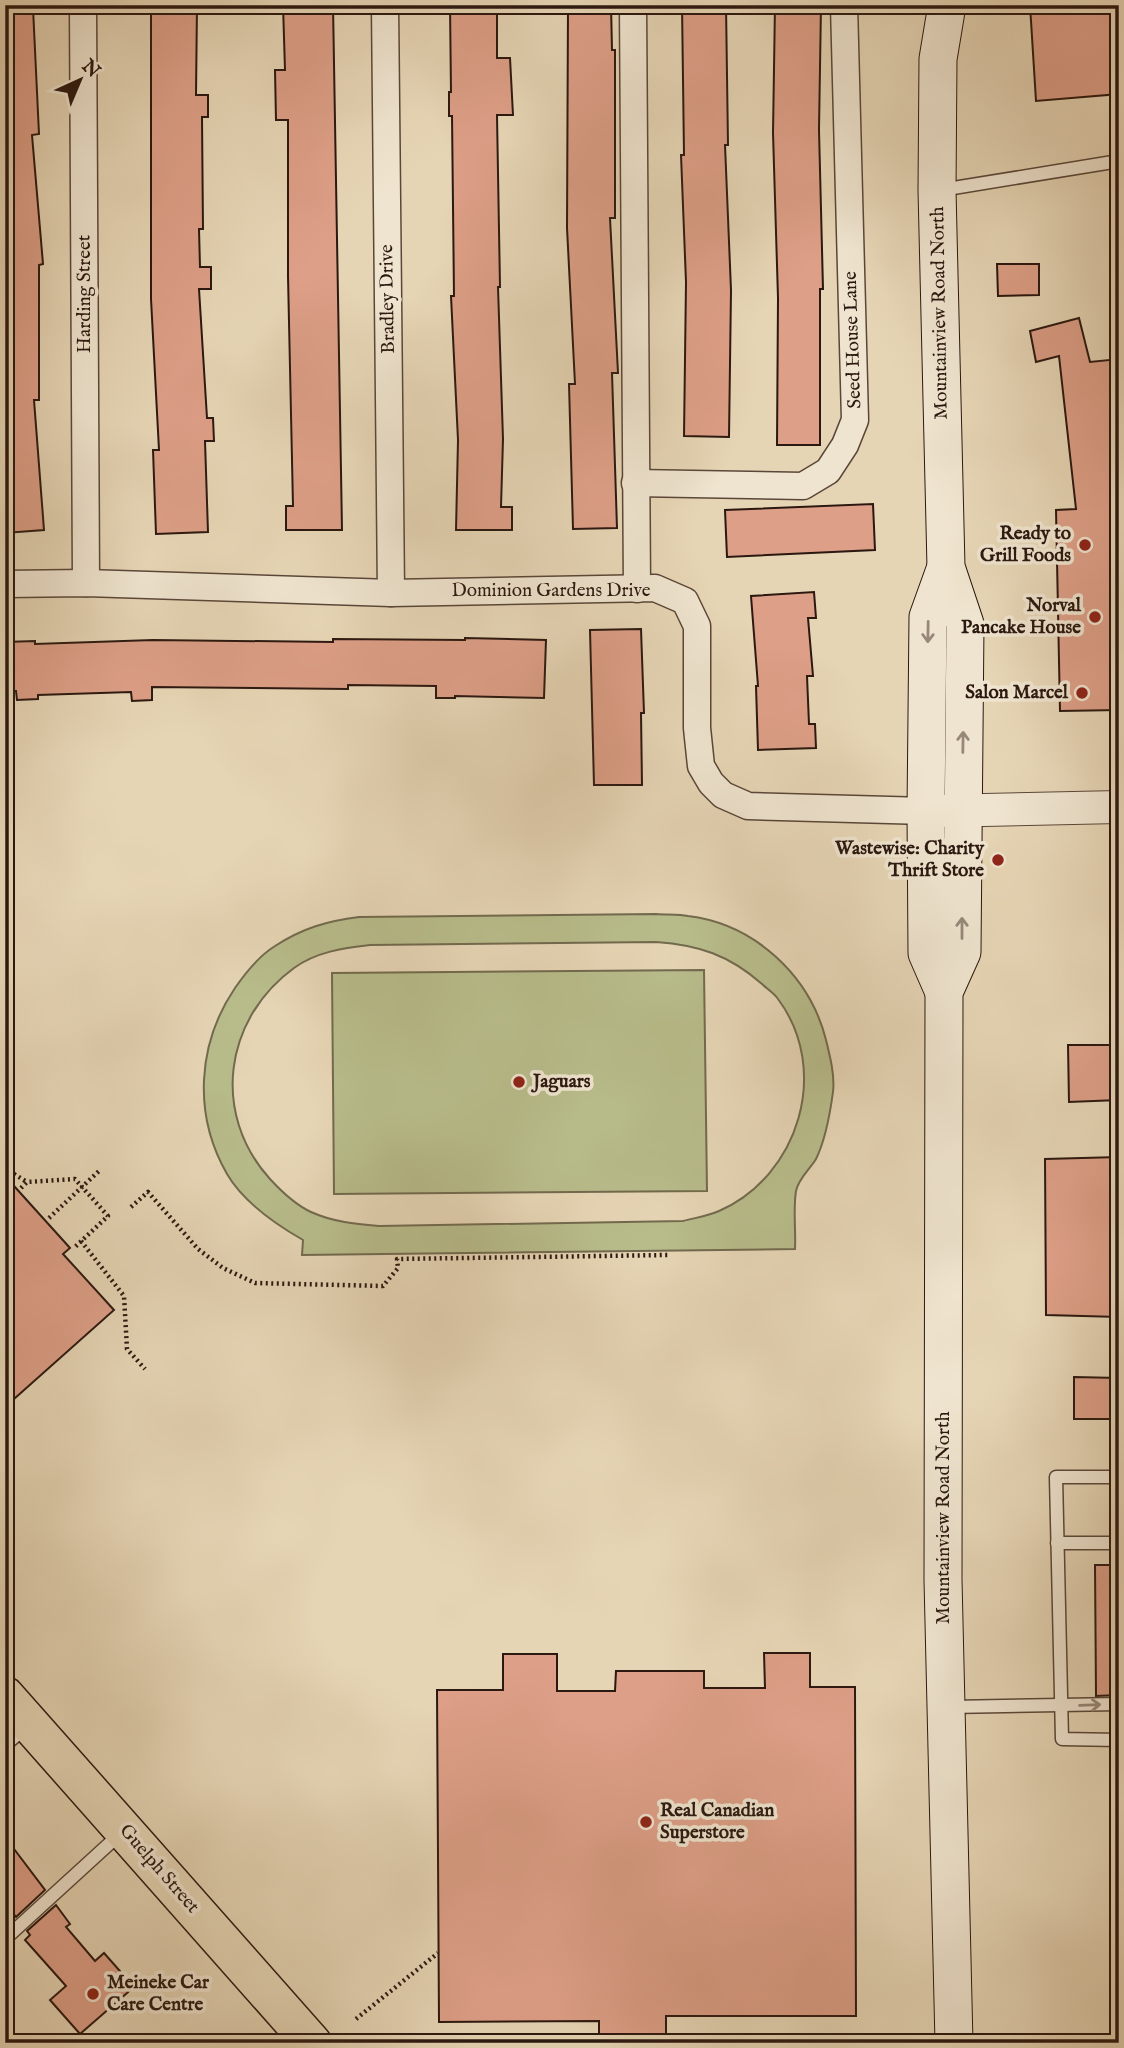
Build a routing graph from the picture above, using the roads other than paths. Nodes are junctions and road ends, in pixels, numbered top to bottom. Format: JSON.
{"nodes":[{"id":1,"x":83,"y":5,"type":"edge"},
{"id":2,"x":385,"y":5,"type":"edge"},
{"id":3,"x":633,"y":5,"type":"edge"},
{"id":4,"x":844,"y":5,"type":"edge"},
{"id":5,"x":929,"y":5,"type":"edge"},
{"id":6,"x":947,"y":5,"type":"edge"},
{"id":7,"x":938,"y":59,"type":"junction"},
{"id":8,"x":1119,"y":161,"type":"edge"},
{"id":9,"x":937,"y":190,"type":"junction"},
{"id":10,"x":635,"y":483,"type":"junction"},
{"id":11,"x":946,"y":567,"type":"junction"},
{"id":12,"x":86,"y":583,"type":"junction"},
{"id":13,"x":5,"y":584,"type":"edge"},
{"id":14,"x":637,"y":589,"type":"junction"},
{"id":15,"x":391,"y":593,"type":"junction"},
{"id":16,"x":1119,"y":807,"type":"edge"},
{"id":17,"x":926,"y":811,"type":"junction"},
{"id":18,"x":962,"y":811,"type":"junction"},
{"id":19,"x":944,"y":992,"type":"junction"},
{"id":20,"x":1119,"y":1476,"type":"edge"},
{"id":21,"x":1057,"y":1543,"type":"junction"},
{"id":22,"x":1119,"y":1543,"type":"edge"},
{"id":23,"x":1119,"y":1704,"type":"edge"},
{"id":24,"x":1062,"y":1706,"type":"junction"},
{"id":25,"x":946,"y":1707,"type":"junction"},
{"id":26,"x":12,"y":1717,"type":"edge"},
{"id":27,"x":1119,"y":1740,"type":"edge"},
{"id":28,"x":124,"y":1830,"type":"junction"},
{"id":29,"x":5,"y":1939,"type":"edge"},
{"id":30,"x":312,"y":2043,"type":"edge"},
{"id":31,"x":954,"y":2043,"type":"edge"}],
"edges":[{"from":1,"to":12,"type":"street","name":"Harding Street"},
{"from":2,"to":15,"type":"street","name":"Bradley Drive"},
{"from":3,"to":10,"type":"street"},
{"from":4,"to":10,"type":"street","name":"Seed House Lane"},
{"from":5,"to":7,"type":"main road","name":"Mountainview Road North"},
{"from":6,"to":7,"type":"main road","name":"Mountainview Road North"},
{"from":7,"to":9,"type":"main road","name":"Mountainview Road North"},
{"from":8,"to":9,"type":"lane"},
{"from":9,"to":11,"type":"main road","name":"Mountainview Road North"},
{"from":10,"to":14,"type":"street"},
{"from":11,"to":17,"type":"main road","name":"Mountainview Road North","one_way":true},
{"from":18,"to":11,"type":"main road","name":"Mountainview Road North","one_way":true},
{"from":12,"to":13,"type":"street","name":"Dominion Gardens Drive"},
{"from":12,"to":15,"type":"street","name":"Dominion Gardens Drive"},
{"from":14,"to":15,"type":"street","name":"Dominion Gardens Drive"},
{"from":14,"to":17,"type":"street","name":"Dominion Gardens Drive"},
{"from":16,"to":18,"type":"street"},
{"from":17,"to":18,"type":"street"},
{"from":17,"to":19,"type":"main road","name":"Mountainview Road North"},
{"from":19,"to":18,"type":"main road","name":"Mountainview Road North","one_way":true},
{"from":19,"to":25,"type":"main road","name":"Mountainview Road North"},
{"from":20,"to":21,"type":"lane"},
{"from":21,"to":22,"type":"lane"},
{"from":21,"to":24,"type":"lane"},
{"from":24,"to":23,"type":"lane","one_way":true},
{"from":24,"to":25,"type":"lane"},
{"from":24,"to":27,"type":"lane"},
{"from":25,"to":31,"type":"main road","name":"Mountainview Road North"},
{"from":26,"to":28,"type":"main road","name":"Guelph Street"},
{"from":28,"to":29,"type":"lane"},
{"from":28,"to":30,"type":"main road","name":"Guelph Street"}]}
